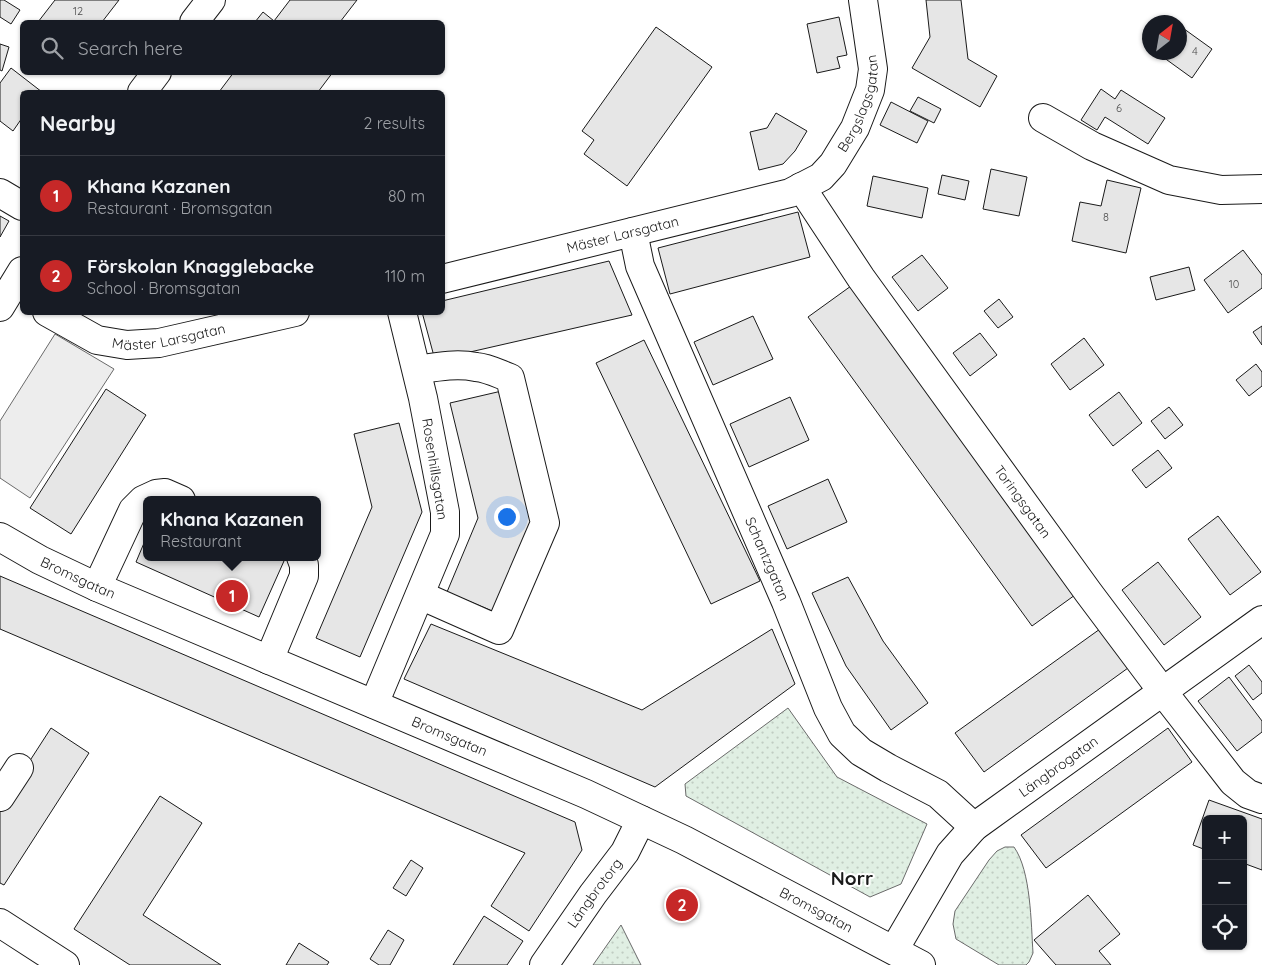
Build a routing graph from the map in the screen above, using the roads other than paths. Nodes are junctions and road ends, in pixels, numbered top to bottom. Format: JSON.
{"nodes":[{"id":1,"x":863,"y":0,"type":"edge"},
{"id":2,"x":154,"y":75,"type":"edge"},
{"id":3,"x":143,"y":90,"type":"edge"},
{"id":4,"x":1042,"y":118,"type":"dead end"},
{"id":5,"x":801,"y":187,"type":"junction"},
{"id":6,"x":1262,"y":189,"type":"edge"},
{"id":7,"x":0,"y":193,"type":"edge"},
{"id":8,"x":20,"y":205,"type":"edge"},
{"id":9,"x":633,"y":232,"type":"junction"},
{"id":10,"x":445,"y":277,"type":"edge"},
{"id":11,"x":52,"y":315,"type":"edge"},
{"id":12,"x":282,"y":315,"type":"edge"},
{"id":13,"x":403,"y":315,"type":"edge"},
{"id":14,"x":417,"y":370,"type":"junction"},
{"id":15,"x":152,"y":496,"type":"edge"},
{"id":16,"x":172,"y":496,"type":"edge"},
{"id":17,"x":143,"y":500,"type":"edge"},
{"id":18,"x":0,"y":537,"type":"edge"},
{"id":19,"x":302,"y":561,"type":"edge"},
{"id":20,"x":98,"y":587,"type":"junction"},
{"id":21,"x":420,"y":595,"type":"junction"},
{"id":22,"x":1262,"y":620,"type":"edge"},
{"id":23,"x":269,"y":660,"type":"junction"},
{"id":24,"x":1163,"y":692,"type":"junction"},
{"id":25,"x":374,"y":704,"type":"junction"},
{"id":26,"x":19,"y":768,"type":"dead end"},
{"id":27,"x":0,"y":797,"type":"edge"},
{"id":28,"x":1262,"y":799,"type":"edge"},
{"id":29,"x":641,"y":820,"type":"junction"},
{"id":30,"x":974,"y":828,"type":"junction"},
{"id":31,"x":0,"y":923,"type":"edge"},
{"id":32,"x":894,"y":950,"type":"junction"},
{"id":33,"x":65,"y":965,"type":"edge"},
{"id":34,"x":544,"y":965,"type":"edge"},
{"id":35,"x":921,"y":965,"type":"edge"}],
"edges":[{"from":1,"to":5,"type":"street","name":"Bergslagsgatan"},
{"from":2,"to":3,"type":"street"},
{"from":4,"to":6,"type":"street"},
{"from":5,"to":9,"type":"street","name":"Mäster Larsgatan"},
{"from":5,"to":24,"type":"street","name":"Toringsgatan"},
{"from":7,"to":8,"type":"street"},
{"from":9,"to":10,"type":"street","name":"Mäster Larsgatan"},
{"from":9,"to":30,"type":"street","name":"Schantzgatan"},
{"from":11,"to":12,"type":"street","name":"Mäster Larsgatan"},
{"from":13,"to":14,"type":"street","name":"Rosenhillsgatan"},
{"from":14,"to":21,"type":"street","name":"Rosenhillsgatan"},
{"from":14,"to":21,"type":"street"},
{"from":15,"to":16,"type":"street"},
{"from":17,"to":20,"type":"street"},
{"from":18,"to":20,"type":"street","name":"Bromsgatan"},
{"from":19,"to":23,"type":"street"},
{"from":20,"to":23,"type":"street","name":"Bromsgatan"},
{"from":21,"to":25,"type":"street","name":"Rosenhillsgatan"},
{"from":22,"to":24,"type":"street","name":"Längbrogatan"},
{"from":23,"to":25,"type":"street","name":"Bromsgatan"},
{"from":24,"to":28,"type":"street","name":"Toringsgatan"},
{"from":24,"to":30,"type":"street","name":"Längbrogatan"},
{"from":25,"to":29,"type":"street","name":"Bromsgatan"},
{"from":26,"to":27,"type":"street"},
{"from":29,"to":32,"type":"street","name":"Bromsgatan"},
{"from":29,"to":34,"type":"street","name":"Längbrotorg"},
{"from":30,"to":32,"type":"street","name":"Längbrogatan"},
{"from":31,"to":33,"type":"street"},
{"from":32,"to":35,"type":"street","name":"Bromsgatan"}]}
